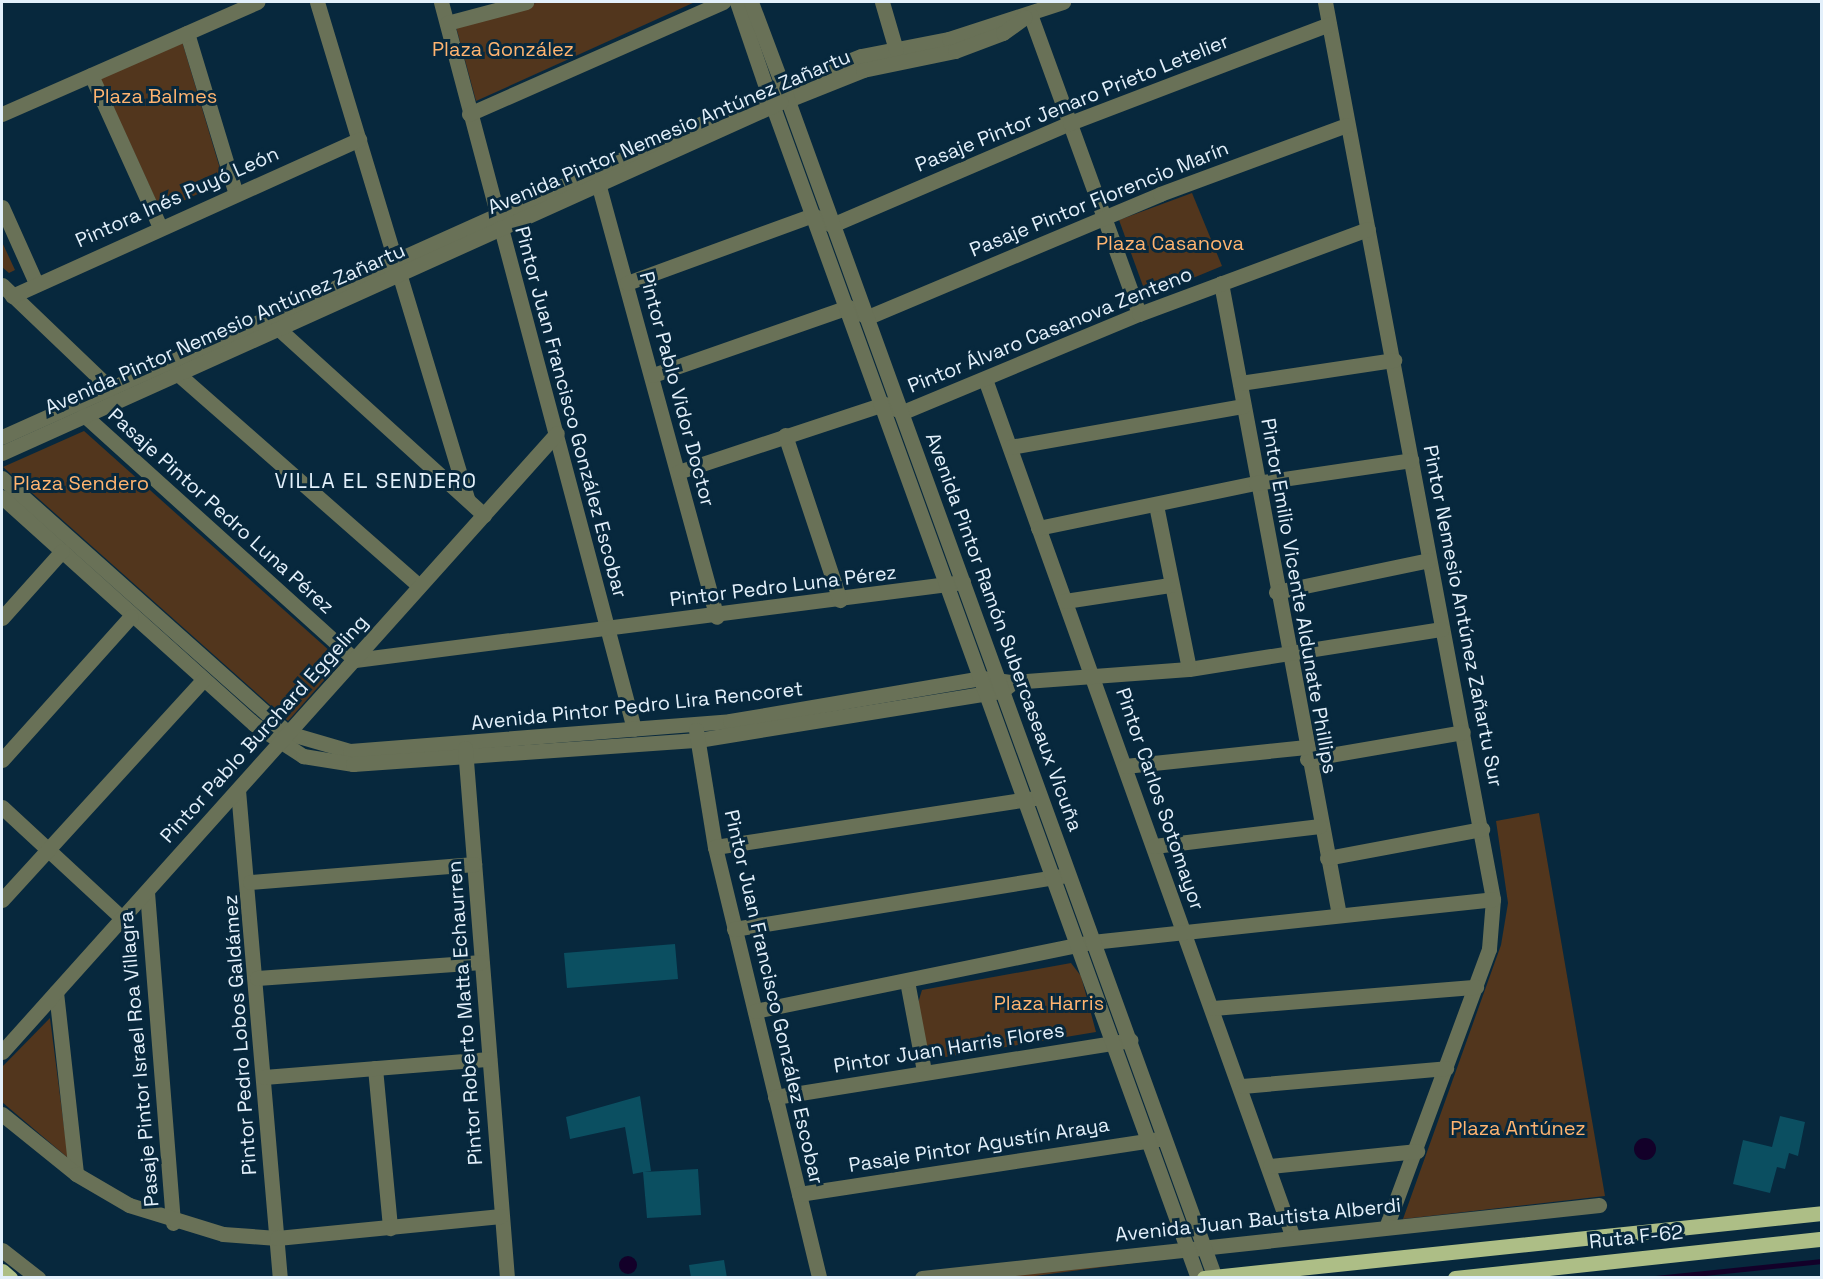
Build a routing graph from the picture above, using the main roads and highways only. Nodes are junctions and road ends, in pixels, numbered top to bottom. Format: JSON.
{"nodes":[{"id":1,"x":1821,"y":1213,"type":"edge"},
{"id":2,"x":1821,"y":1239,"type":"edge"},
{"id":3,"x":2,"y":1271,"type":"edge"},
{"id":4,"x":1211,"y":1277,"type":"edge"},
{"id":5,"x":10,"y":1278,"type":"edge"},
{"id":6,"x":1455,"y":1278,"type":"edge"}],
"edges":[{"from":1,"to":4,"type":"main road","name":"Ruta F-62"},
{"from":2,"to":6,"type":"main road","name":"Ruta F-62"},
{"from":3,"to":5,"type":"main road"}]}
